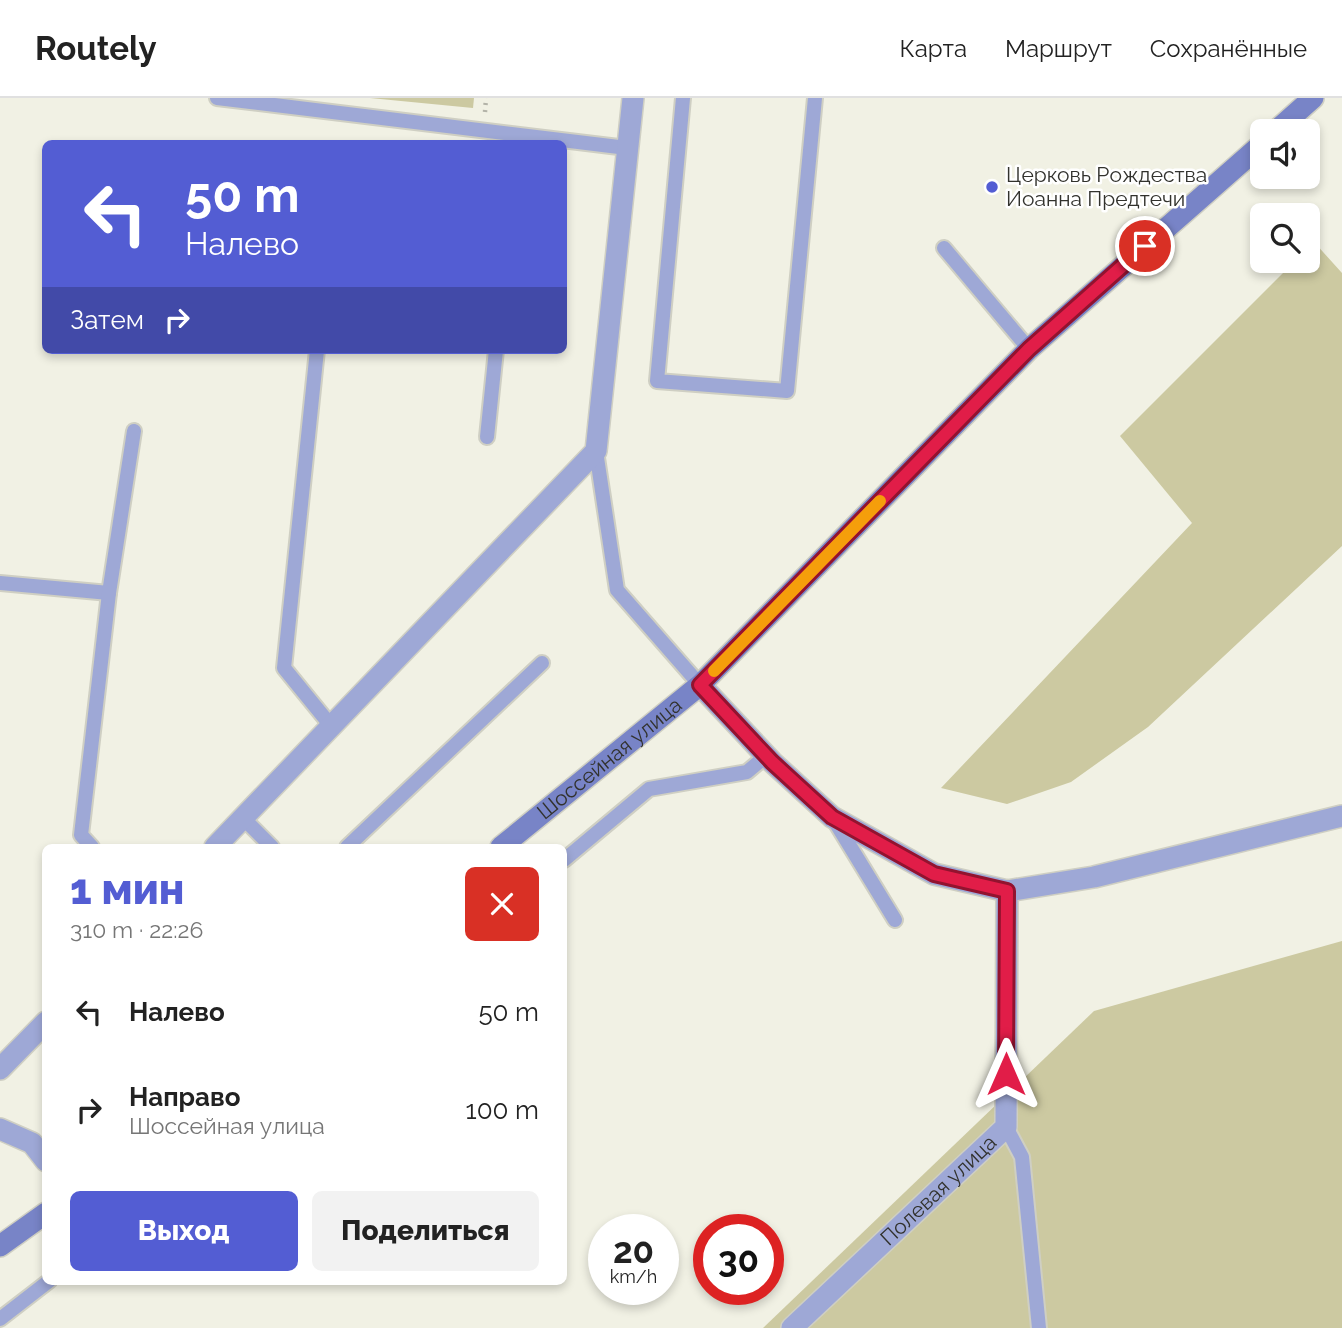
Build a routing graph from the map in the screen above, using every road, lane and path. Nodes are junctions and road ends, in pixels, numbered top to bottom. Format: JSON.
{"nodes":[{"id":1,"x":217,"y":98,"type":"edge"},
{"id":2,"x":633,"y":98,"type":"edge"},
{"id":3,"x":683,"y":98,"type":"edge"},
{"id":4,"x":815,"y":98,"type":"edge"},
{"id":5,"x":1313,"y":98,"type":"edge"},
{"id":6,"x":1289,"y":119,"type":"edge"},
{"id":7,"x":520,"y":139,"type":"edge"},
{"id":8,"x":567,"y":143,"type":"edge"},
{"id":9,"x":627,"y":148,"type":"junction"},
{"id":10,"x":1250,"y":155,"type":"edge"},
{"id":11,"x":944,"y":248,"type":"dead end"},
{"id":12,"x":1029,"y":349,"type":"junction"},
{"id":13,"x":317,"y":354,"type":"edge"},
{"id":14,"x":496,"y":354,"type":"edge"},
{"id":15,"x":134,"y":431,"type":"dead end"},
{"id":16,"x":486,"y":438,"type":"dead end"},
{"id":17,"x":596,"y":451,"type":"junction"},
{"id":18,"x":0,"y":583,"type":"edge"},
{"id":19,"x":109,"y":593,"type":"junction"},
{"id":20,"x":542,"y":663,"type":"dead end"},
{"id":21,"x":700,"y":685,"type":"junction"},
{"id":22,"x":332,"y":727,"type":"junction"},
{"id":23,"x":766,"y":756,"type":"junction"},
{"id":24,"x":1342,"y":816,"type":"edge"},
{"id":25,"x":832,"y":817,"type":"junction"},
{"id":26,"x":243,"y":818,"type":"junction"},
{"id":27,"x":89,"y":844,"type":"edge"},
{"id":28,"x":218,"y":844,"type":"edge"},
{"id":29,"x":269,"y":844,"type":"edge"},
{"id":30,"x":350,"y":844,"type":"edge"},
{"id":31,"x":505,"y":844,"type":"edge"},
{"id":32,"x":567,"y":857,"type":"edge"},
{"id":33,"x":1007,"y":891,"type":"junction"},
{"id":34,"x":895,"y":920,"type":"dead end"},
{"id":35,"x":42,"y":1026,"type":"edge"},
{"id":36,"x":0,"y":1069,"type":"edge"},
{"id":37,"x":1006,"y":1127,"type":"junction"},
{"id":38,"x":0,"y":1129,"type":"edge"},
{"id":39,"x":42,"y":1156,"type":"edge"},
{"id":40,"x":42,"y":1216,"type":"edge"},
{"id":41,"x":0,"y":1246,"type":"edge"},
{"id":42,"x":44,"y":1285,"type":"edge"},
{"id":43,"x":0,"y":1319,"type":"edge"},
{"id":44,"x":792,"y":1328,"type":"edge"},
{"id":45,"x":1039,"y":1328,"type":"edge"}],
"edges":[{"from":1,"to":7,"type":"lane"},
{"from":2,"to":9,"type":"street"},
{"from":3,"to":4,"type":"lane"},
{"from":5,"to":6,"type":"main road"},
{"from":8,"to":9,"type":"lane"},
{"from":9,"to":17,"type":"street"},
{"from":10,"to":12,"type":"main road","name":"Шоссейная улица"},
{"from":11,"to":12,"type":"lane"},
{"from":12,"to":21,"type":"main road","name":"Шоссейная улица"},
{"from":13,"to":22,"type":"lane"},
{"from":14,"to":16,"type":"lane"},
{"from":15,"to":19,"type":"lane"},
{"from":17,"to":21,"type":"lane"},
{"from":17,"to":22,"type":"street"},
{"from":18,"to":19,"type":"lane"},
{"from":19,"to":27,"type":"lane"},
{"from":20,"to":30,"type":"lane"},
{"from":21,"to":23,"type":"street"},
{"from":21,"to":31,"type":"main road","name":"Шоссейная улица"},
{"from":22,"to":26,"type":"street"},
{"from":23,"to":25,"type":"street"},
{"from":23,"to":32,"type":"lane"},
{"from":24,"to":33,"type":"street"},
{"from":25,"to":33,"type":"street"},
{"from":25,"to":34,"type":"lane"},
{"from":26,"to":28,"type":"street"},
{"from":26,"to":29,"type":"lane"},
{"from":33,"to":37,"type":"street","name":"Полевая улица"},
{"from":35,"to":36,"type":"street"},
{"from":37,"to":44,"type":"street","name":"Полевая улица"},
{"from":37,"to":45,"type":"lane"},
{"from":38,"to":39,"type":"street"},
{"from":40,"to":41,"type":"main road"},
{"from":42,"to":43,"type":"lane"}]}
